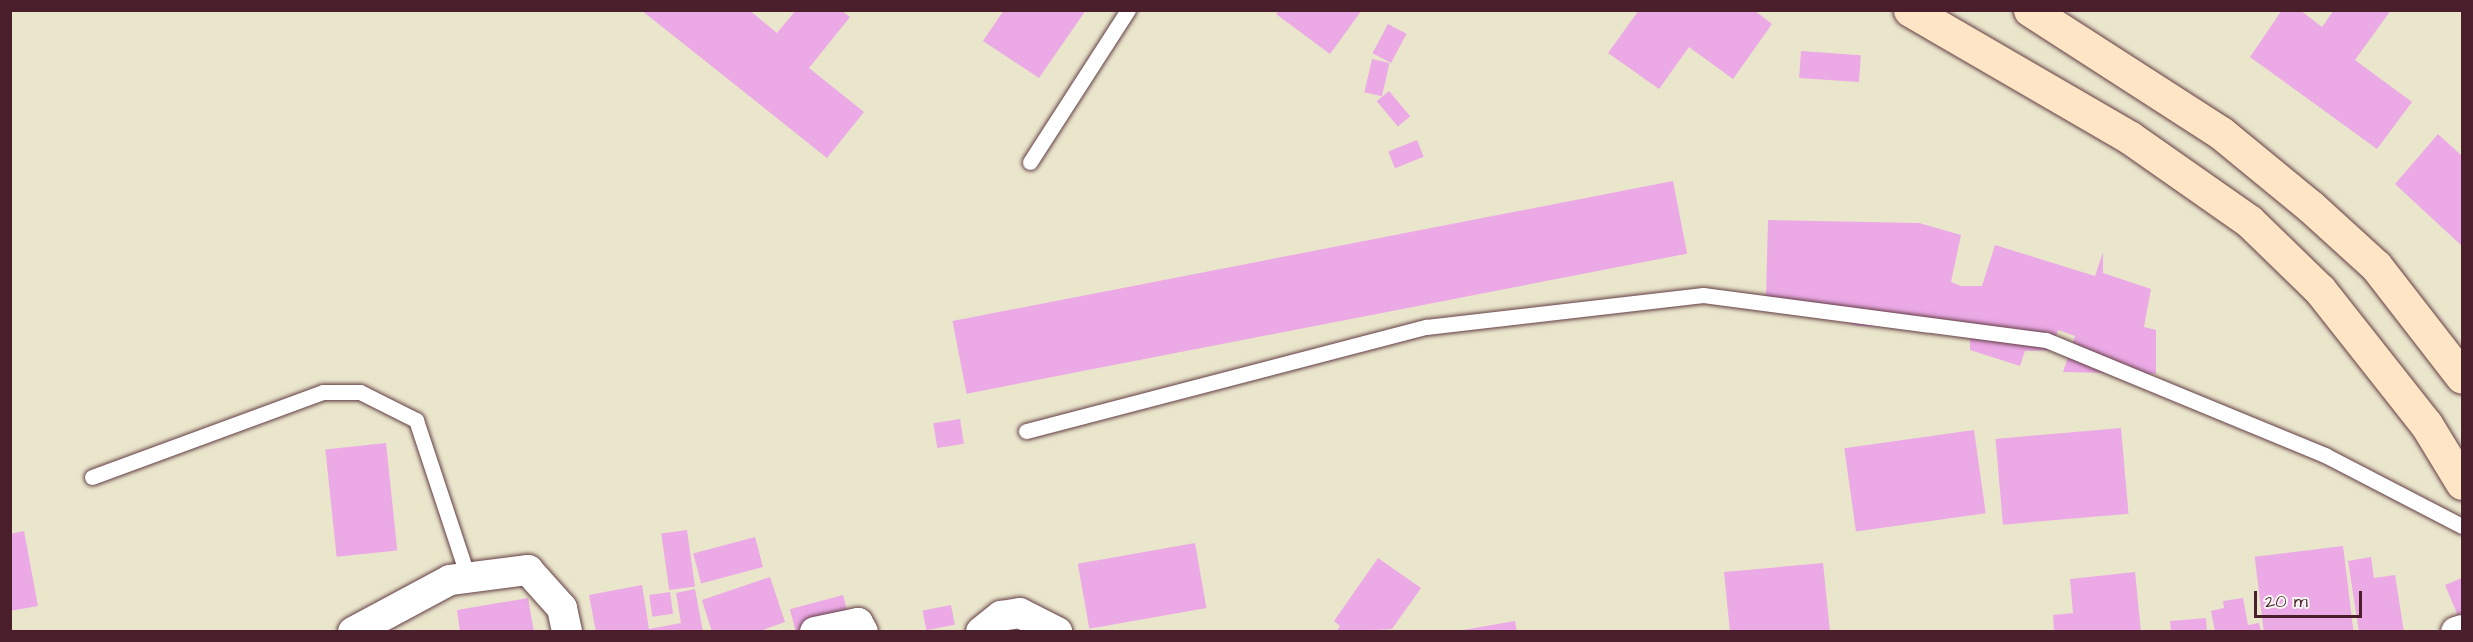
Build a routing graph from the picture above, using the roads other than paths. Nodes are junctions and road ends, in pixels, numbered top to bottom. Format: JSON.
{"nodes":[{"id":1,"x":1128,"y":10,"type":"edge"},
{"id":2,"x":1910,"y":10,"type":"edge"},
{"id":3,"x":2030,"y":10,"type":"edge"},
{"id":4,"x":1030,"y":162,"type":"dead end"},
{"id":5,"x":2463,"y":376,"type":"edge"},
{"id":6,"x":1026,"y":431,"type":"dead end"},
{"id":7,"x":92,"y":477,"type":"dead end"},
{"id":8,"x":2463,"y":483,"type":"edge"},
{"id":9,"x":2463,"y":526,"type":"edge"},
{"id":10,"x":468,"y":577,"type":"junction"},
{"id":11,"x":2463,"y":630,"type":"edge"},
{"id":12,"x":353,"y":632,"type":"edge"},
{"id":13,"x":567,"y":632,"type":"edge"},
{"id":14,"x":815,"y":632,"type":"edge"},
{"id":15,"x":863,"y":632,"type":"edge"},
{"id":16,"x":981,"y":632,"type":"edge"},
{"id":17,"x":1057,"y":632,"type":"edge"},
{"id":18,"x":2456,"y":632,"type":"edge"}],
"edges":[{"from":1,"to":4,"type":"lane"},
{"from":2,"to":8,"type":"main road"},
{"from":3,"to":5,"type":"main road"},
{"from":6,"to":9,"type":"lane"},
{"from":7,"to":10,"type":"lane"},
{"from":10,"to":12,"type":"street"},
{"from":10,"to":13,"type":"street"},
{"from":11,"to":18,"type":"street"},
{"from":14,"to":15,"type":"street"},
{"from":16,"to":17,"type":"street"}]}
